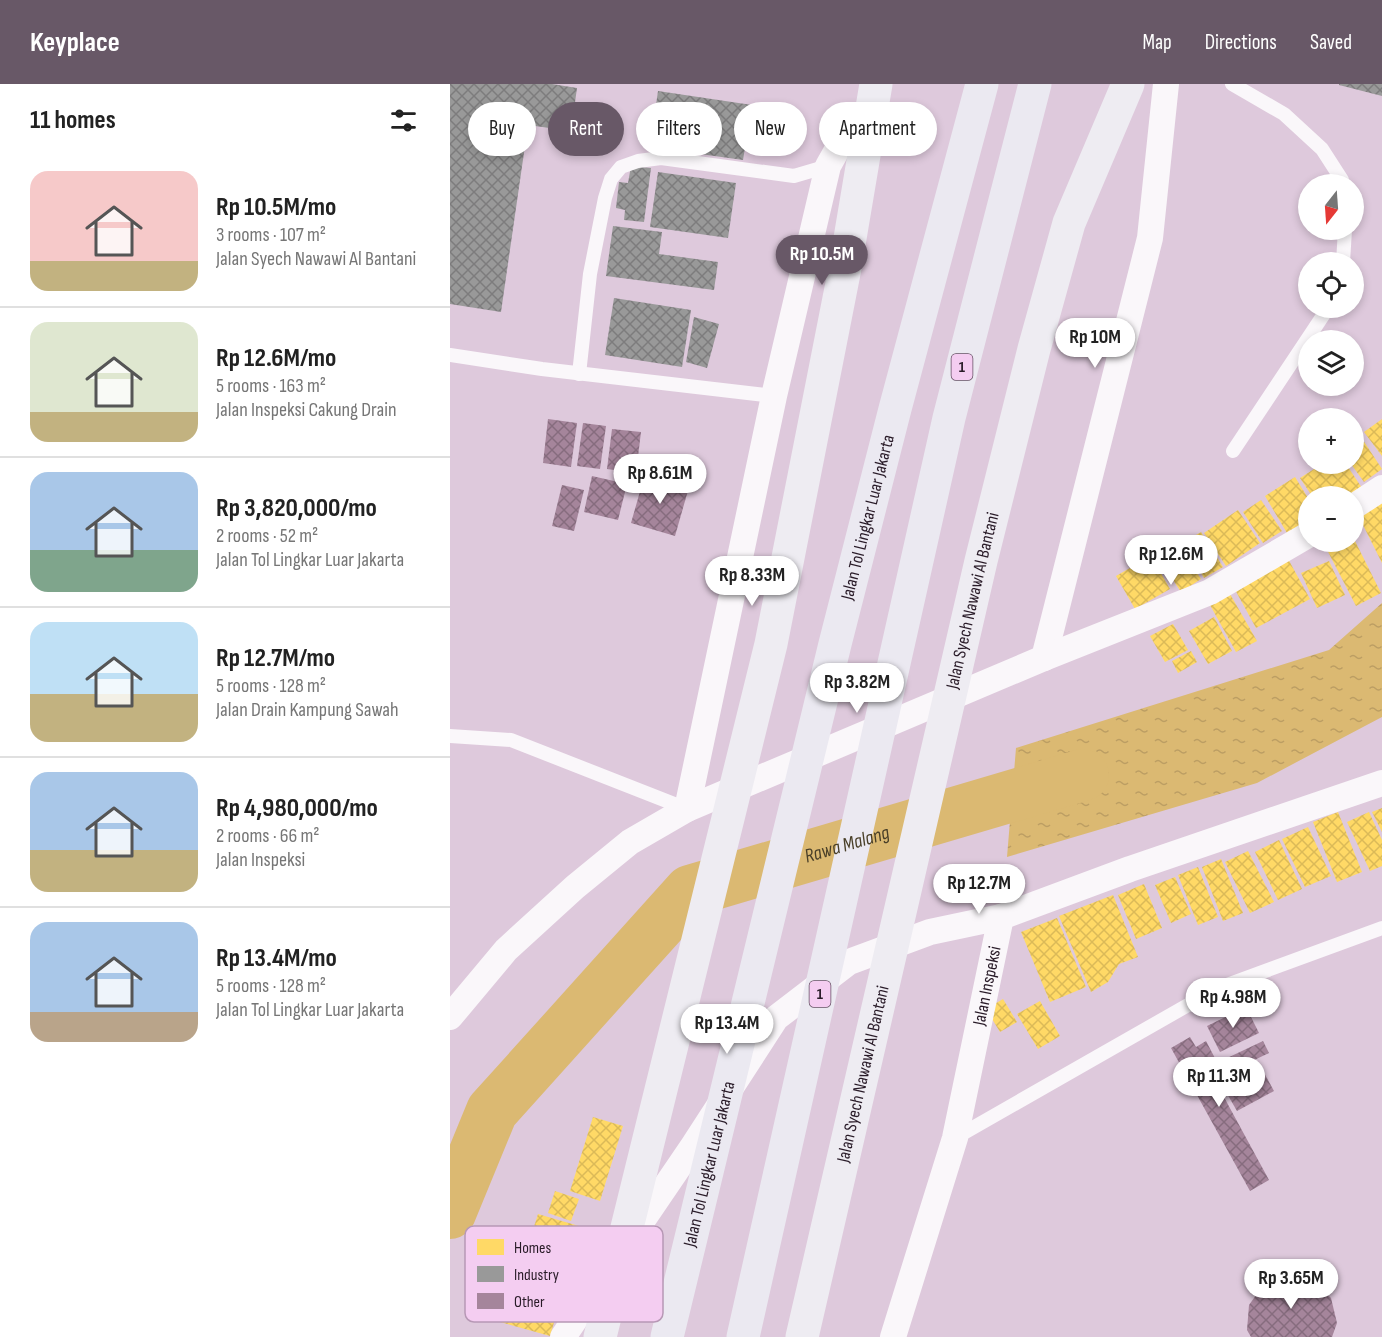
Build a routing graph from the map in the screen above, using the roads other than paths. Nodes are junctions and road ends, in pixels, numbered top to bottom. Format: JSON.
{"nodes":[{"id":1,"x":982,"y":84,"type":"edge"},
{"id":2,"x":1035,"y":84,"type":"edge"},
{"id":3,"x":1128,"y":84,"type":"edge"},
{"id":4,"x":1166,"y":84,"type":"edge"},
{"id":5,"x":1232,"y":84,"type":"edge"},
{"id":6,"x":874,"y":94,"type":"edge"},
{"id":7,"x":828,"y":166,"type":"junction"},
{"id":8,"x":1338,"y":174,"type":"edge"},
{"id":9,"x":1321,"y":318,"type":"edge"},
{"id":10,"x":450,"y":355,"type":"edge"},
{"id":11,"x":579,"y":374,"type":"junction"},
{"id":12,"x":774,"y":396,"type":"junction"},
{"id":13,"x":1233,"y":451,"type":"dead end"},
{"id":14,"x":1382,"y":488,"type":"edge"},
{"id":15,"x":1364,"y":500,"type":"edge"},
{"id":16,"x":1298,"y":541,"type":"edge"},
{"id":17,"x":1044,"y":658,"type":"junction"},
{"id":18,"x":450,"y":736,"type":"edge"},
{"id":19,"x":1382,"y":783,"type":"edge"},
{"id":20,"x":687,"y":809,"type":"junction"},
{"id":21,"x":1001,"y":917,"type":"junction"},
{"id":22,"x":1382,"y":928,"type":"edge"},
{"id":23,"x":451,"y":1012,"type":"edge"},
{"id":24,"x":955,"y":1138,"type":"junction"},
{"id":25,"x":627,"y":1226,"type":"edge"},
{"id":26,"x":639,"y":1226,"type":"edge"},
{"id":27,"x":573,"y":1322,"type":"edge"},
{"id":28,"x":604,"y":1322,"type":"edge"},
{"id":29,"x":563,"y":1337,"type":"edge"},
{"id":30,"x":600,"y":1337,"type":"edge"},
{"id":31,"x":667,"y":1337,"type":"edge"},
{"id":32,"x":743,"y":1337,"type":"edge"},
{"id":33,"x":802,"y":1337,"type":"edge"},
{"id":34,"x":893,"y":1337,"type":"edge"}],
"edges":[{"from":1,"to":31,"type":"highway","name":"Jalan Tol Lingkar Luar Jakarta"},
{"from":2,"to":32,"type":"highway","number":"1"},
{"from":3,"to":33,"type":"highway","name":"Jalan Syech Nawawi Al Bantani"},
{"from":4,"to":17,"type":"street"},
{"from":5,"to":8,"type":"lane"},
{"from":6,"to":7,"type":"street"},
{"from":6,"to":25,"type":"highway"},
{"from":7,"to":11,"type":"lane"},
{"from":7,"to":12,"type":"street"},
{"from":9,"to":13,"type":"lane"},
{"from":10,"to":11,"type":"lane"},
{"from":11,"to":12,"type":"lane"},
{"from":12,"to":20,"type":"street"},
{"from":14,"to":15,"type":"street"},
{"from":16,"to":17,"type":"street"},
{"from":17,"to":20,"type":"street"},
{"from":18,"to":20,"type":"lane"},
{"from":19,"to":21,"type":"street"},
{"from":20,"to":23,"type":"street"},
{"from":21,"to":24,"type":"street","name":"Jalan Inspeksi"},
{"from":21,"to":26,"type":"street"},
{"from":22,"to":24,"type":"lane"},
{"from":24,"to":34,"type":"street","name":"Jalan Inspeksi"},
{"from":27,"to":29,"type":"street"},
{"from":28,"to":30,"type":"highway"}]}
